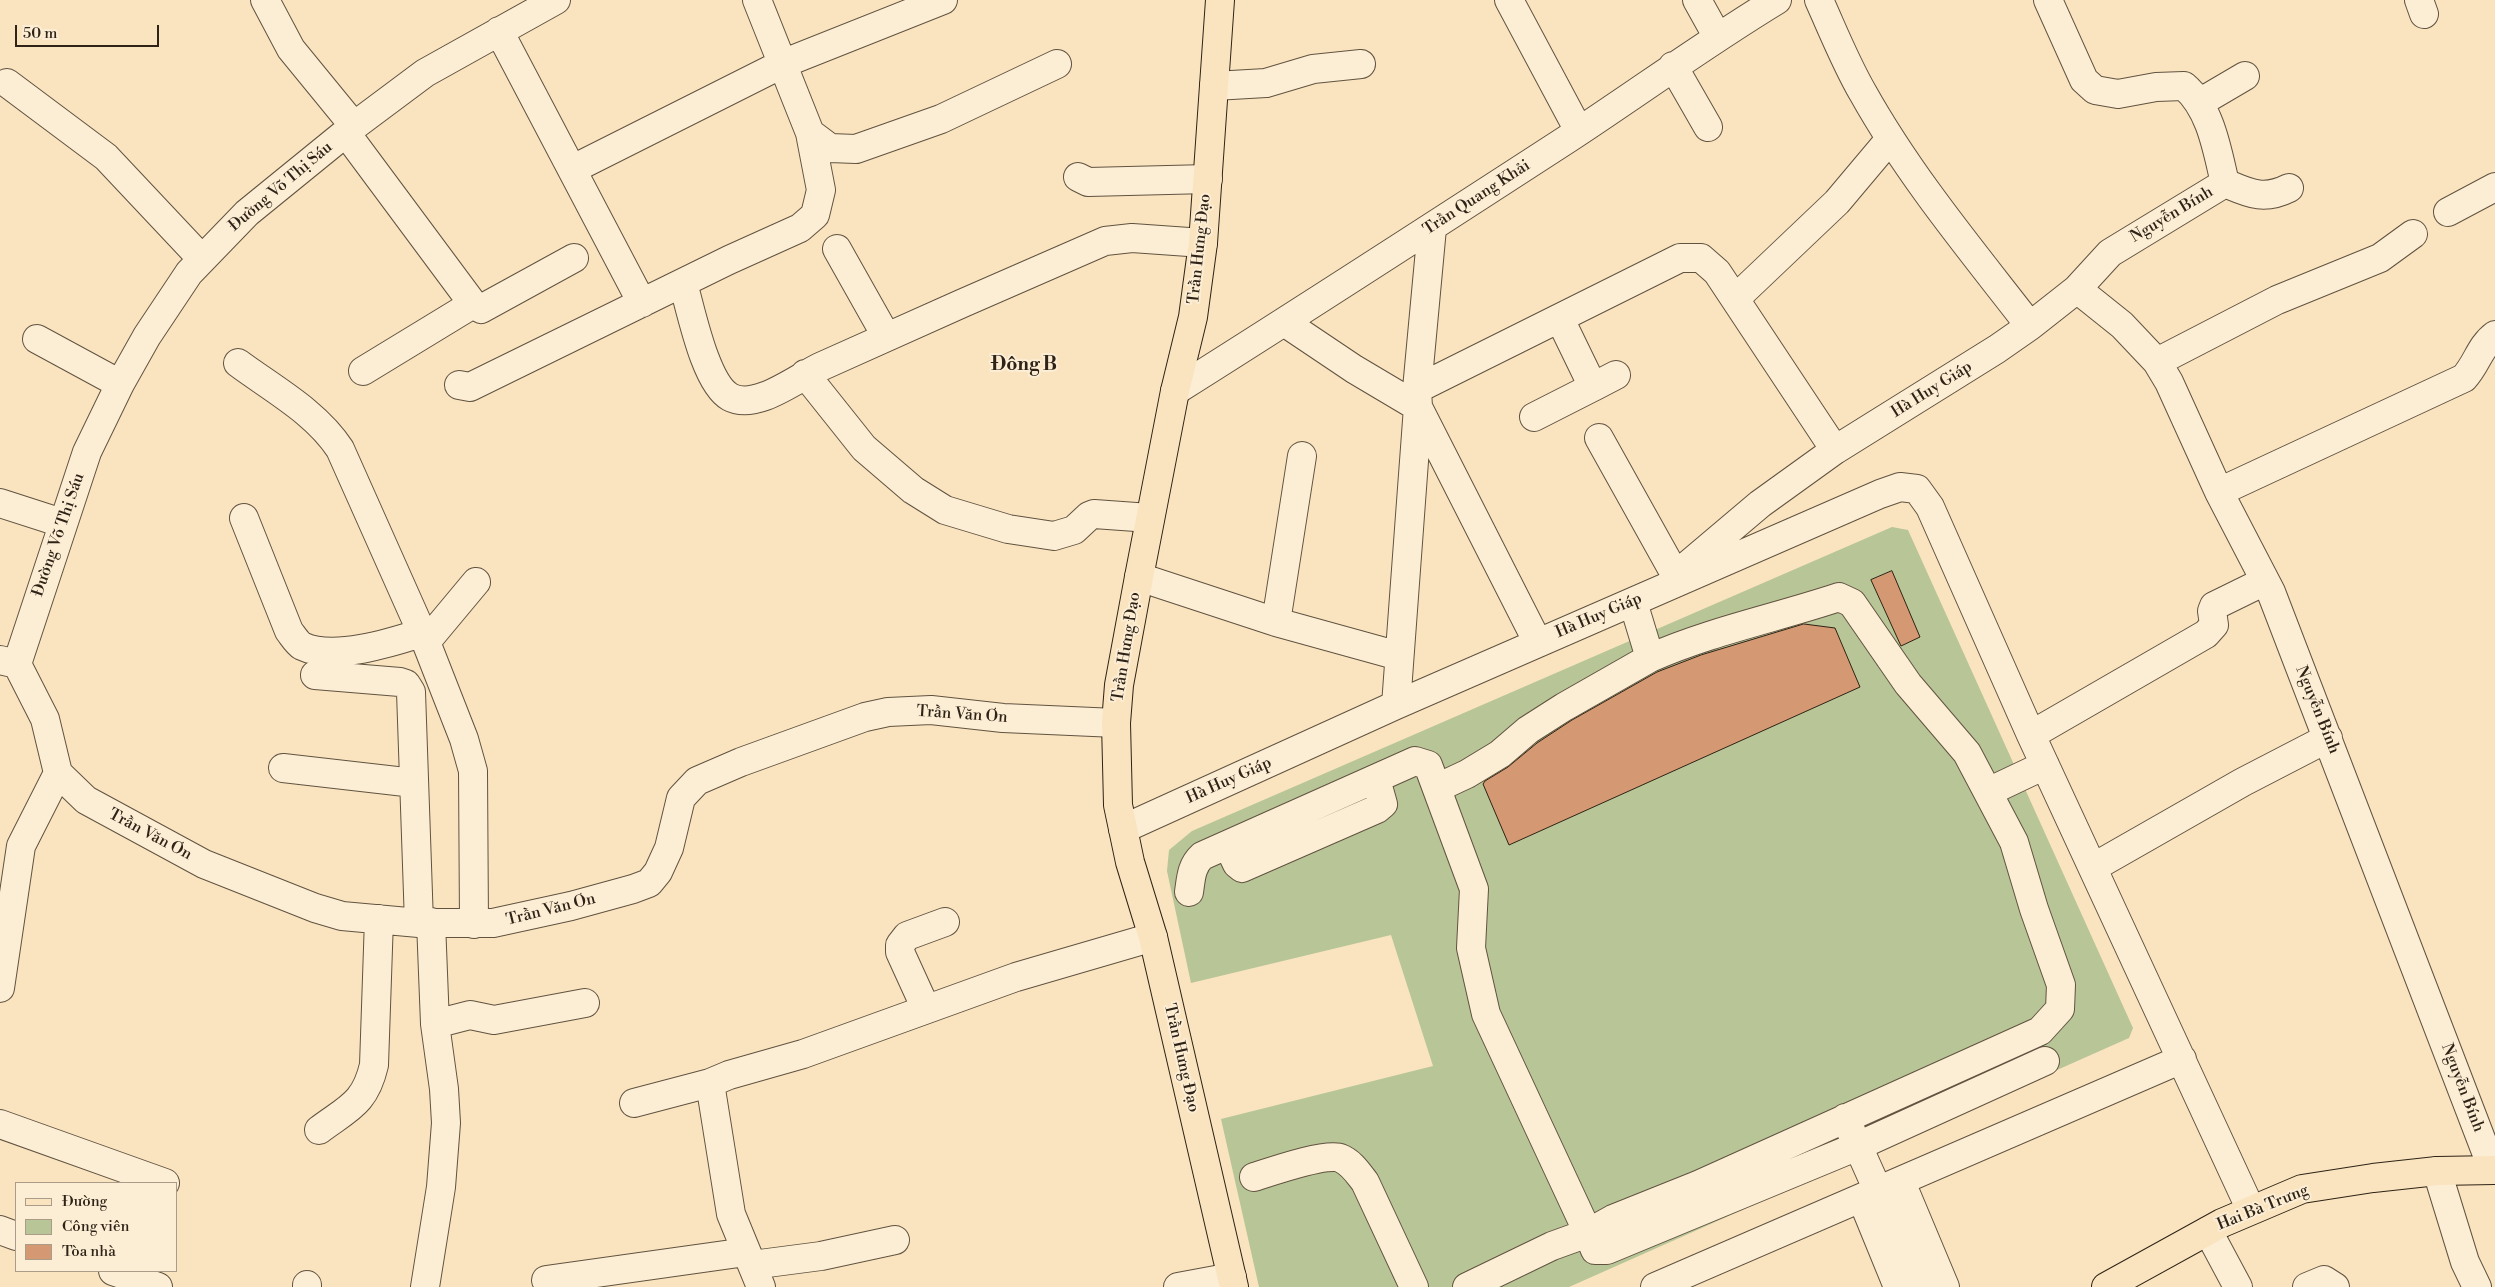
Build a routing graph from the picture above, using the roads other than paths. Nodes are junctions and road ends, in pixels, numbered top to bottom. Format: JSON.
{"nodes":[{"id":1,"x":266,"y":0,"type":"edge"},
{"id":2,"x":556,"y":0,"type":"edge"},
{"id":3,"x":757,"y":0,"type":"edge"},
{"id":4,"x":943,"y":0,"type":"edge"},
{"id":5,"x":1220,"y":0,"type":"edge"},
{"id":6,"x":1509,"y":0,"type":"edge"},
{"id":7,"x":1697,"y":0,"type":"edge"},
{"id":8,"x":1777,"y":0,"type":"edge"},
{"id":9,"x":1819,"y":0,"type":"edge"},
{"id":10,"x":2048,"y":0,"type":"edge"},
{"id":11,"x":519,"y":9,"type":"edge"},
{"id":12,"x":499,"y":31,"type":"junction"},
{"id":13,"x":1717,"y":36,"type":"junction"},
{"id":14,"x":782,"y":64,"type":"junction"},
{"id":15,"x":1057,"y":64,"type":"dead end"},
{"id":16,"x":1361,"y":64,"type":"dead end"},
{"id":17,"x":1673,"y":66,"type":"junction"},
{"id":18,"x":2245,"y":76,"type":"dead end"},
{"id":19,"x":7,"y":83,"type":"dead end"},
{"id":20,"x":1214,"y":86,"type":"junction"},
{"id":21,"x":2199,"y":103,"type":"junction"},
{"id":22,"x":1708,"y":127,"type":"dead end"},
{"id":23,"x":350,"y":129,"type":"junction"},
{"id":24,"x":1579,"y":131,"type":"junction"},
{"id":25,"x":810,"y":134,"type":"junction"},
{"id":26,"x":1890,"y":139,"type":"junction"},
{"id":27,"x":573,"y":169,"type":"junction"},
{"id":28,"x":1078,"y":177,"type":"dead end"},
{"id":29,"x":1208,"y":179,"type":"junction"},
{"id":30,"x":2225,"y":183,"type":"junction"},
{"id":31,"x":2495,"y":187,"type":"edge"},
{"id":32,"x":2289,"y":188,"type":"dead end"},
{"id":33,"x":2448,"y":212,"type":"dead end"},
{"id":34,"x":1432,"y":228,"type":"junction"},
{"id":35,"x":2413,"y":234,"type":"dead end"},
{"id":36,"x":1203,"y":243,"type":"junction"},
{"id":37,"x":836,"y":249,"type":"dead end"},
{"id":38,"x":574,"y":258,"type":"dead end"},
{"id":39,"x":202,"y":259,"type":"junction"},
{"id":40,"x":683,"y":283,"type":"junction"},
{"id":41,"x":2077,"y":289,"type":"junction"},
{"id":42,"x":1735,"y":299,"type":"junction"},
{"id":43,"x":642,"y":303,"type":"junction"},
{"id":44,"x":473,"y":304,"type":"junction"},
{"id":45,"x":1560,"y":319,"type":"junction"},
{"id":46,"x":1284,"y":322,"type":"junction"},
{"id":47,"x":2030,"y":326,"type":"junction"},
{"id":48,"x":2495,"y":335,"type":"edge"},
{"id":49,"x":886,"y":336,"type":"junction"},
{"id":50,"x":37,"y":339,"type":"dead end"},
{"id":51,"x":2157,"y":362,"type":"junction"},
{"id":52,"x":238,"y":363,"type":"dead end"},
{"id":53,"x":363,"y":371,"type":"dead end"},
{"id":54,"x":805,"y":374,"type":"junction"},
{"id":55,"x":120,"y":384,"type":"junction"},
{"id":56,"x":460,"y":385,"type":"dead end"},
{"id":57,"x":1175,"y":391,"type":"junction"},
{"id":58,"x":1418,"y":398,"type":"junction"},
{"id":59,"x":1534,"y":417,"type":"dead end"},
{"id":60,"x":1599,"y":438,"type":"dead end"},
{"id":61,"x":1835,"y":450,"type":"junction"},
{"id":62,"x":1302,"y":456,"type":"dead end"},
{"id":63,"x":2219,"y":492,"type":"junction"},
{"id":64,"x":0,"y":504,"type":"edge"},
{"id":65,"x":244,"y":518,"type":"dead end"},
{"id":66,"x":1150,"y":518,"type":"junction"},
{"id":67,"x":62,"y":523,"type":"junction"},
{"id":68,"x":1139,"y":577,"type":"junction"},
{"id":69,"x":2265,"y":581,"type":"junction"},
{"id":70,"x":476,"y":582,"type":"dead end"},
{"id":71,"x":1669,"y":582,"type":"junction"},
{"id":72,"x":1633,"y":602,"type":"junction"},
{"id":73,"x":1276,"y":622,"type":"junction"},
{"id":74,"x":424,"y":638,"type":"junction"},
{"id":75,"x":1538,"y":643,"type":"junction"},
{"id":76,"x":1399,"y":656,"type":"junction"},
{"id":77,"x":1650,"y":658,"type":"junction"},
{"id":78,"x":8,"y":662,"type":"edge"},
{"id":79,"x":315,"y":675,"type":"dead end"},
{"id":80,"x":1396,"y":705,"type":"junction"},
{"id":81,"x":1116,"y":723,"type":"junction"},
{"id":82,"x":2031,"y":734,"type":"junction"},
{"id":83,"x":2328,"y":738,"type":"junction"},
{"id":84,"x":2046,"y":765,"type":"junction"},
{"id":85,"x":283,"y":768,"type":"dead end"},
{"id":86,"x":58,"y":773,"type":"junction"},
{"id":87,"x":414,"y":783,"type":"junction"},
{"id":88,"x":1437,"y":788,"type":"junction"},
{"id":89,"x":1988,"y":792,"type":"junction"},
{"id":90,"x":1123,"y":829,"type":"junction"},
{"id":91,"x":2094,"y":867,"type":"junction"},
{"id":92,"x":1189,"y":892,"type":"dead end"},
{"id":93,"x":379,"y":919,"type":"junction"},
{"id":94,"x":425,"y":922,"type":"junction"},
{"id":95,"x":945,"y":922,"type":"dead end"},
{"id":96,"x":474,"y":924,"type":"junction"},
{"id":97,"x":1153,"y":937,"type":"junction"},
{"id":98,"x":3,"y":944,"type":"edge"},
{"id":99,"x":0,"y":988,"type":"edge"},
{"id":100,"x":585,"y":1003,"type":"dead end"},
{"id":101,"x":926,"y":1010,"type":"junction"},
{"id":102,"x":435,"y":1024,"type":"junction"},
{"id":103,"x":2182,"y":1059,"type":"junction"},
{"id":104,"x":2045,"y":1061,"type":"dead end"},
{"id":105,"x":710,"y":1083,"type":"junction"},
{"id":106,"x":634,"y":1103,"type":"dead end"},
{"id":107,"x":1845,"y":1118,"type":"junction"},
{"id":108,"x":0,"y":1124,"type":"edge"},
{"id":109,"x":319,"y":1130,"type":"dead end"},
{"id":110,"x":1858,"y":1146,"type":"junction"},
{"id":111,"x":2494,"y":1170,"type":"edge"},
{"id":112,"x":2437,"y":1171,"type":"junction"},
{"id":113,"x":1254,"y":1177,"type":"dead end"},
{"id":114,"x":162,"y":1182,"type":"edge"},
{"id":115,"x":1881,"y":1190,"type":"junction"},
{"id":116,"x":2251,"y":1210,"type":"junction"},
{"id":117,"x":0,"y":1230,"type":"edge"},
{"id":118,"x":2208,"y":1231,"type":"junction"},
{"id":119,"x":1588,"y":1233,"type":"junction"},
{"id":120,"x":15,"y":1236,"type":"edge"},
{"id":121,"x":895,"y":1240,"type":"dead end"},
{"id":122,"x":753,"y":1268,"type":"edge"},
{"id":123,"x":115,"y":1272,"type":"edge"},
{"id":124,"x":650,"y":1276,"type":"edge"},
{"id":125,"x":546,"y":1280,"type":"dead end"},
{"id":126,"x":1233,"y":1282,"type":"edge"},
{"id":127,"x":158,"y":1287,"type":"edge"},
{"id":128,"x":425,"y":1287,"type":"edge"},
{"id":129,"x":1178,"y":1287,"type":"edge"},
{"id":130,"x":1414,"y":1287,"type":"edge"},
{"id":131,"x":1467,"y":1287,"type":"edge"},
{"id":132,"x":1656,"y":1287,"type":"edge"},
{"id":133,"x":1898,"y":1287,"type":"edge"},
{"id":134,"x":1921,"y":1287,"type":"edge"},
{"id":135,"x":1945,"y":1287,"type":"edge"},
{"id":136,"x":2106,"y":1287,"type":"edge"},
{"id":137,"x":2238,"y":1287,"type":"edge"},
{"id":138,"x":2307,"y":1287,"type":"edge"},
{"id":139,"x":2335,"y":1287,"type":"edge"},
{"id":140,"x":2477,"y":1287,"type":"edge"}],
"edges":[{"from":1,"to":23,"type":"street"},
{"from":2,"to":11,"type":"street","name":"Đường Võ Thị Sáu"},
{"from":3,"to":14,"type":"street"},
{"from":4,"to":14,"type":"street"},
{"from":5,"to":20,"type":"main road","name":"Trần Hưng Đạo"},
{"from":6,"to":24,"type":"street"},
{"from":7,"to":13,"type":"street"},
{"from":8,"to":13,"type":"street","name":"Trần Quang Khải"},
{"from":9,"to":26,"type":"street"},
{"from":10,"to":21,"type":"street","name":"Nguyễn Bính"},
{"from":11,"to":12,"type":"street","name":"Đường Võ Thị Sáu"},
{"from":12,"to":23,"type":"street","name":"Đường Võ Thị Sáu"},
{"from":12,"to":27,"type":"street"},
{"from":13,"to":17,"type":"street","name":"Trần Quang Khải"},
{"from":14,"to":25,"type":"street"},
{"from":14,"to":27,"type":"street"},
{"from":15,"to":25,"type":"street"},
{"from":16,"to":20,"type":"street"},
{"from":17,"to":22,"type":"street"},
{"from":17,"to":24,"type":"street","name":"Trần Quang Khải"},
{"from":18,"to":21,"type":"street"},
{"from":19,"to":39,"type":"street"},
{"from":20,"to":29,"type":"main road","name":"Trần Hưng Đạo"},
{"from":21,"to":30,"type":"street","name":"Nguyễn Bính"},
{"from":23,"to":39,"type":"street","name":"Đường Võ Thị Sáu"},
{"from":23,"to":44,"type":"street"},
{"from":24,"to":34,"type":"street","name":"Trần Quang Khải"},
{"from":25,"to":40,"type":"street"},
{"from":26,"to":42,"type":"street"},
{"from":26,"to":47,"type":"street"},
{"from":27,"to":43,"type":"street"},
{"from":28,"to":29,"type":"street"},
{"from":29,"to":36,"type":"main road","name":"Trần Hưng Đạo"},
{"from":30,"to":32,"type":"street"},
{"from":30,"to":41,"type":"street","name":"Nguyễn Bính"},
{"from":31,"to":33,"type":"street"},
{"from":34,"to":46,"type":"street","name":"Trần Quang Khải"},
{"from":34,"to":58,"type":"street"},
{"from":35,"to":51,"type":"street"},
{"from":36,"to":49,"type":"street"},
{"from":36,"to":57,"type":"main road","name":"Trần Hưng Đạo"},
{"from":37,"to":49,"type":"street"},
{"from":38,"to":44,"type":"street"},
{"from":39,"to":55,"type":"street","name":"Đường Võ Thị Sáu"},
{"from":40,"to":43,"type":"street"},
{"from":40,"to":54,"type":"street"},
{"from":41,"to":47,"type":"street","name":"Nguyễn Bính"},
{"from":41,"to":51,"type":"street","name":"Nguyễn Bính"},
{"from":42,"to":45,"type":"street"},
{"from":42,"to":61,"type":"street"},
{"from":43,"to":56,"type":"street"},
{"from":44,"to":53,"type":"street"},
{"from":45,"to":58,"type":"street"},
{"from":45,"to":59,"type":"street"},
{"from":46,"to":57,"type":"street","name":"Trần Quang Khải"},
{"from":46,"to":58,"type":"street"},
{"from":47,"to":61,"type":"street","name":"Hà Huy Giáp"},
{"from":48,"to":63,"type":"street"},
{"from":49,"to":54,"type":"street"},
{"from":50,"to":55,"type":"street"},
{"from":51,"to":63,"type":"street","name":"Nguyễn Bính"},
{"from":52,"to":74,"type":"street"},
{"from":54,"to":66,"type":"street"},
{"from":55,"to":67,"type":"street","name":"Đường Võ Thị Sáu"},
{"from":57,"to":66,"type":"main road","name":"Trần Hưng Đạo"},
{"from":58,"to":75,"type":"street"},
{"from":58,"to":76,"type":"street"},
{"from":60,"to":71,"type":"street"},
{"from":61,"to":71,"type":"street","name":"Hà Huy Giáp"},
{"from":62,"to":73,"type":"street"},
{"from":63,"to":69,"type":"street","name":"Nguyễn Bính"},
{"from":64,"to":67,"type":"street"},
{"from":65,"to":74,"type":"street"},
{"from":66,"to":68,"type":"main road","name":"Trần Hưng Đạo"},
{"from":67,"to":78,"type":"street","name":"Đường Võ Thị Sáu"},
{"from":68,"to":73,"type":"street"},
{"from":68,"to":81,"type":"main road","name":"Trần Hưng Đạo"},
{"from":69,"to":82,"type":"street"},
{"from":69,"to":83,"type":"street","name":"Nguyễn Bính"},
{"from":70,"to":74,"type":"street"},
{"from":71,"to":72,"type":"street","name":"Hà Huy Giáp"},
{"from":71,"to":82,"type":"street"},
{"from":72,"to":75,"type":"street","name":"Hà Huy Giáp"},
{"from":72,"to":77,"type":"street"},
{"from":73,"to":76,"type":"street"},
{"from":74,"to":96,"type":"street"},
{"from":75,"to":80,"type":"street","name":"Hà Huy Giáp"},
{"from":76,"to":80,"type":"street"},
{"from":77,"to":88,"type":"street"},
{"from":77,"to":89,"type":"street"},
{"from":78,"to":86,"type":"street"},
{"from":79,"to":87,"type":"street"},
{"from":80,"to":90,"type":"street","name":"Hà Huy Giáp"},
{"from":81,"to":90,"type":"main road","name":"Trần Hưng Đạo"},
{"from":81,"to":96,"type":"street","name":"Trần Văn Ơn"},
{"from":82,"to":84,"type":"street"},
{"from":83,"to":91,"type":"street"},
{"from":83,"to":111,"type":"street","name":"Nguyễn Bính"},
{"from":84,"to":89,"type":"street"},
{"from":84,"to":91,"type":"street"},
{"from":85,"to":87,"type":"street"},
{"from":86,"to":93,"type":"street","name":"Trần Văn Ơn"},
{"from":86,"to":98,"type":"street"},
{"from":87,"to":94,"type":"street"},
{"from":88,"to":92,"type":"street"},
{"from":88,"to":119,"type":"street"},
{"from":89,"to":107,"type":"street"},
{"from":90,"to":97,"type":"main road","name":"Trần Hưng Đạo"},
{"from":91,"to":103,"type":"street"},
{"from":93,"to":94,"type":"street","name":"Trần Văn Ơn"},
{"from":93,"to":109,"type":"street"},
{"from":94,"to":96,"type":"street","name":"Trần Văn Ơn"},
{"from":94,"to":102,"type":"street"},
{"from":95,"to":101,"type":"street"},
{"from":97,"to":101,"type":"street"},
{"from":97,"to":126,"type":"main road","name":"Trần Hưng Đạo"},
{"from":98,"to":99,"type":"street"},
{"from":100,"to":102,"type":"street"},
{"from":101,"to":105,"type":"street"},
{"from":102,"to":128,"type":"street"},
{"from":103,"to":115,"type":"street"},
{"from":103,"to":116,"type":"street"},
{"from":104,"to":110,"type":"street"},
{"from":105,"to":106,"type":"street"},
{"from":105,"to":122,"type":"street"},
{"from":107,"to":110,"type":"street"},
{"from":107,"to":119,"type":"street"},
{"from":108,"to":114,"type":"street"},
{"from":110,"to":115,"type":"street"},
{"from":110,"to":119,"type":"street"},
{"from":111,"to":112,"type":"main road","name":"Hai Bà Trưng"},
{"from":112,"to":116,"type":"main road","name":"Hai Bà Trưng"},
{"from":112,"to":140,"type":"street"},
{"from":113,"to":130,"type":"street"},
{"from":115,"to":132,"type":"street"},
{"from":115,"to":133,"type":"street"},
{"from":115,"to":134,"type":"street"},
{"from":115,"to":135,"type":"street"},
{"from":116,"to":118,"type":"main road","name":"Hai Bà Trưng"},
{"from":117,"to":120,"type":"street"},
{"from":118,"to":136,"type":"main road","name":"Hai Bà Trưng"},
{"from":118,"to":137,"type":"street"},
{"from":119,"to":131,"type":"street"},
{"from":121,"to":122,"type":"street"},
{"from":122,"to":124,"type":"street"},
{"from":123,"to":127,"type":"street"},
{"from":124,"to":125,"type":"street"},
{"from":126,"to":129,"type":"street"},
{"from":138,"to":139,"type":"street"}]}
